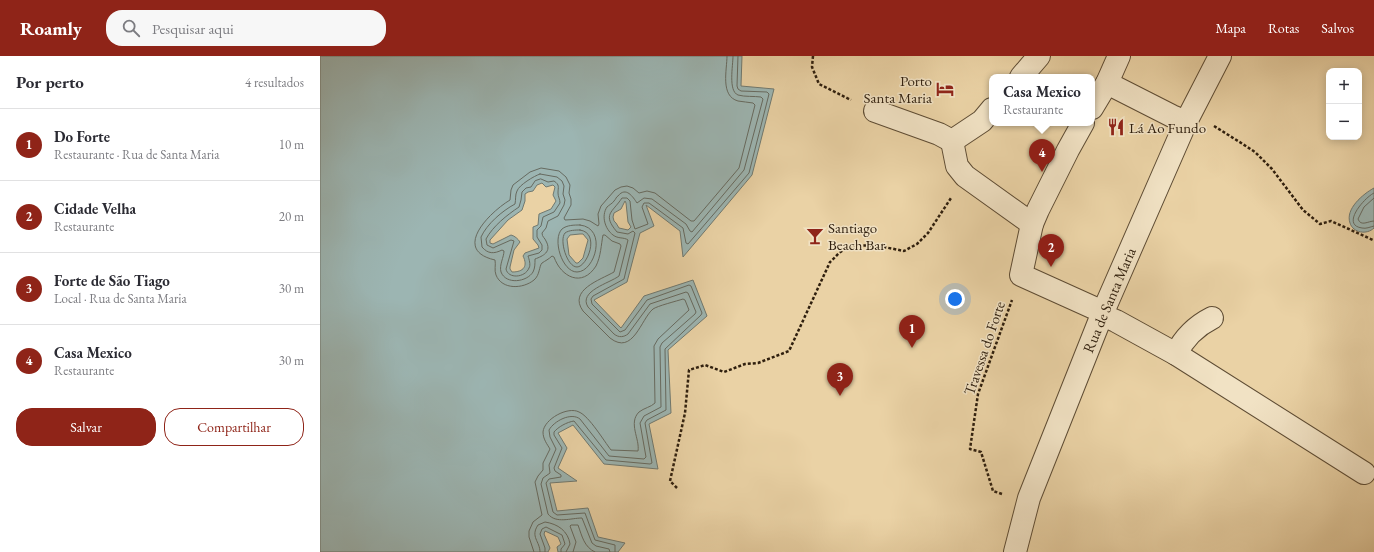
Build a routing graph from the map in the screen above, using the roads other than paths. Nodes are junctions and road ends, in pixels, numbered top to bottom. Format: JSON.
{"nodes":[{"id":1,"x":1039,"y":56,"type":"edge"},
{"id":2,"x":1119,"y":56,"type":"edge"},
{"id":3,"x":1220,"y":56,"type":"edge"},
{"id":4,"x":1024,"y":74,"type":"edge"},
{"id":5,"x":1107,"y":83,"type":"junction"},
{"id":6,"x":1095,"y":103,"type":"edge"},
{"id":7,"x":875,"y":111,"type":"road end"},
{"id":8,"x":989,"y":113,"type":"edge"},
{"id":9,"x":1188,"y":117,"type":"junction"},
{"id":10,"x":1081,"y":126,"type":"edge"},
{"id":11,"x":952,"y":141,"type":"junction"},
{"id":12,"x":1032,"y":224,"type":"junction"},
{"id":13,"x":1102,"y":314,"type":"junction"},
{"id":14,"x":1212,"y":318,"type":"dead end"},
{"id":15,"x":1176,"y":354,"type":"junction"},
{"id":16,"x":1364,"y":473,"type":"dead end"},
{"id":17,"x":1016,"y":552,"type":"edge"}],
"edges":[{"from":1,"to":4,"type":"street"},
{"from":2,"to":5,"type":"street"},
{"from":3,"to":9,"type":"street","name":"Rua de Santa Maria"},
{"from":5,"to":6,"type":"street"},
{"from":5,"to":9,"type":"street"},
{"from":7,"to":11,"type":"street"},
{"from":8,"to":11,"type":"street"},
{"from":9,"to":13,"type":"street","name":"Rua de Santa Maria"},
{"from":10,"to":12,"type":"street"},
{"from":11,"to":12,"type":"street"},
{"from":12,"to":13,"type":"street"},
{"from":13,"to":15,"type":"street"},
{"from":13,"to":17,"type":"street","name":"Rua de Santa Maria"},
{"from":14,"to":15,"type":"street"},
{"from":15,"to":16,"type":"street"}]}
